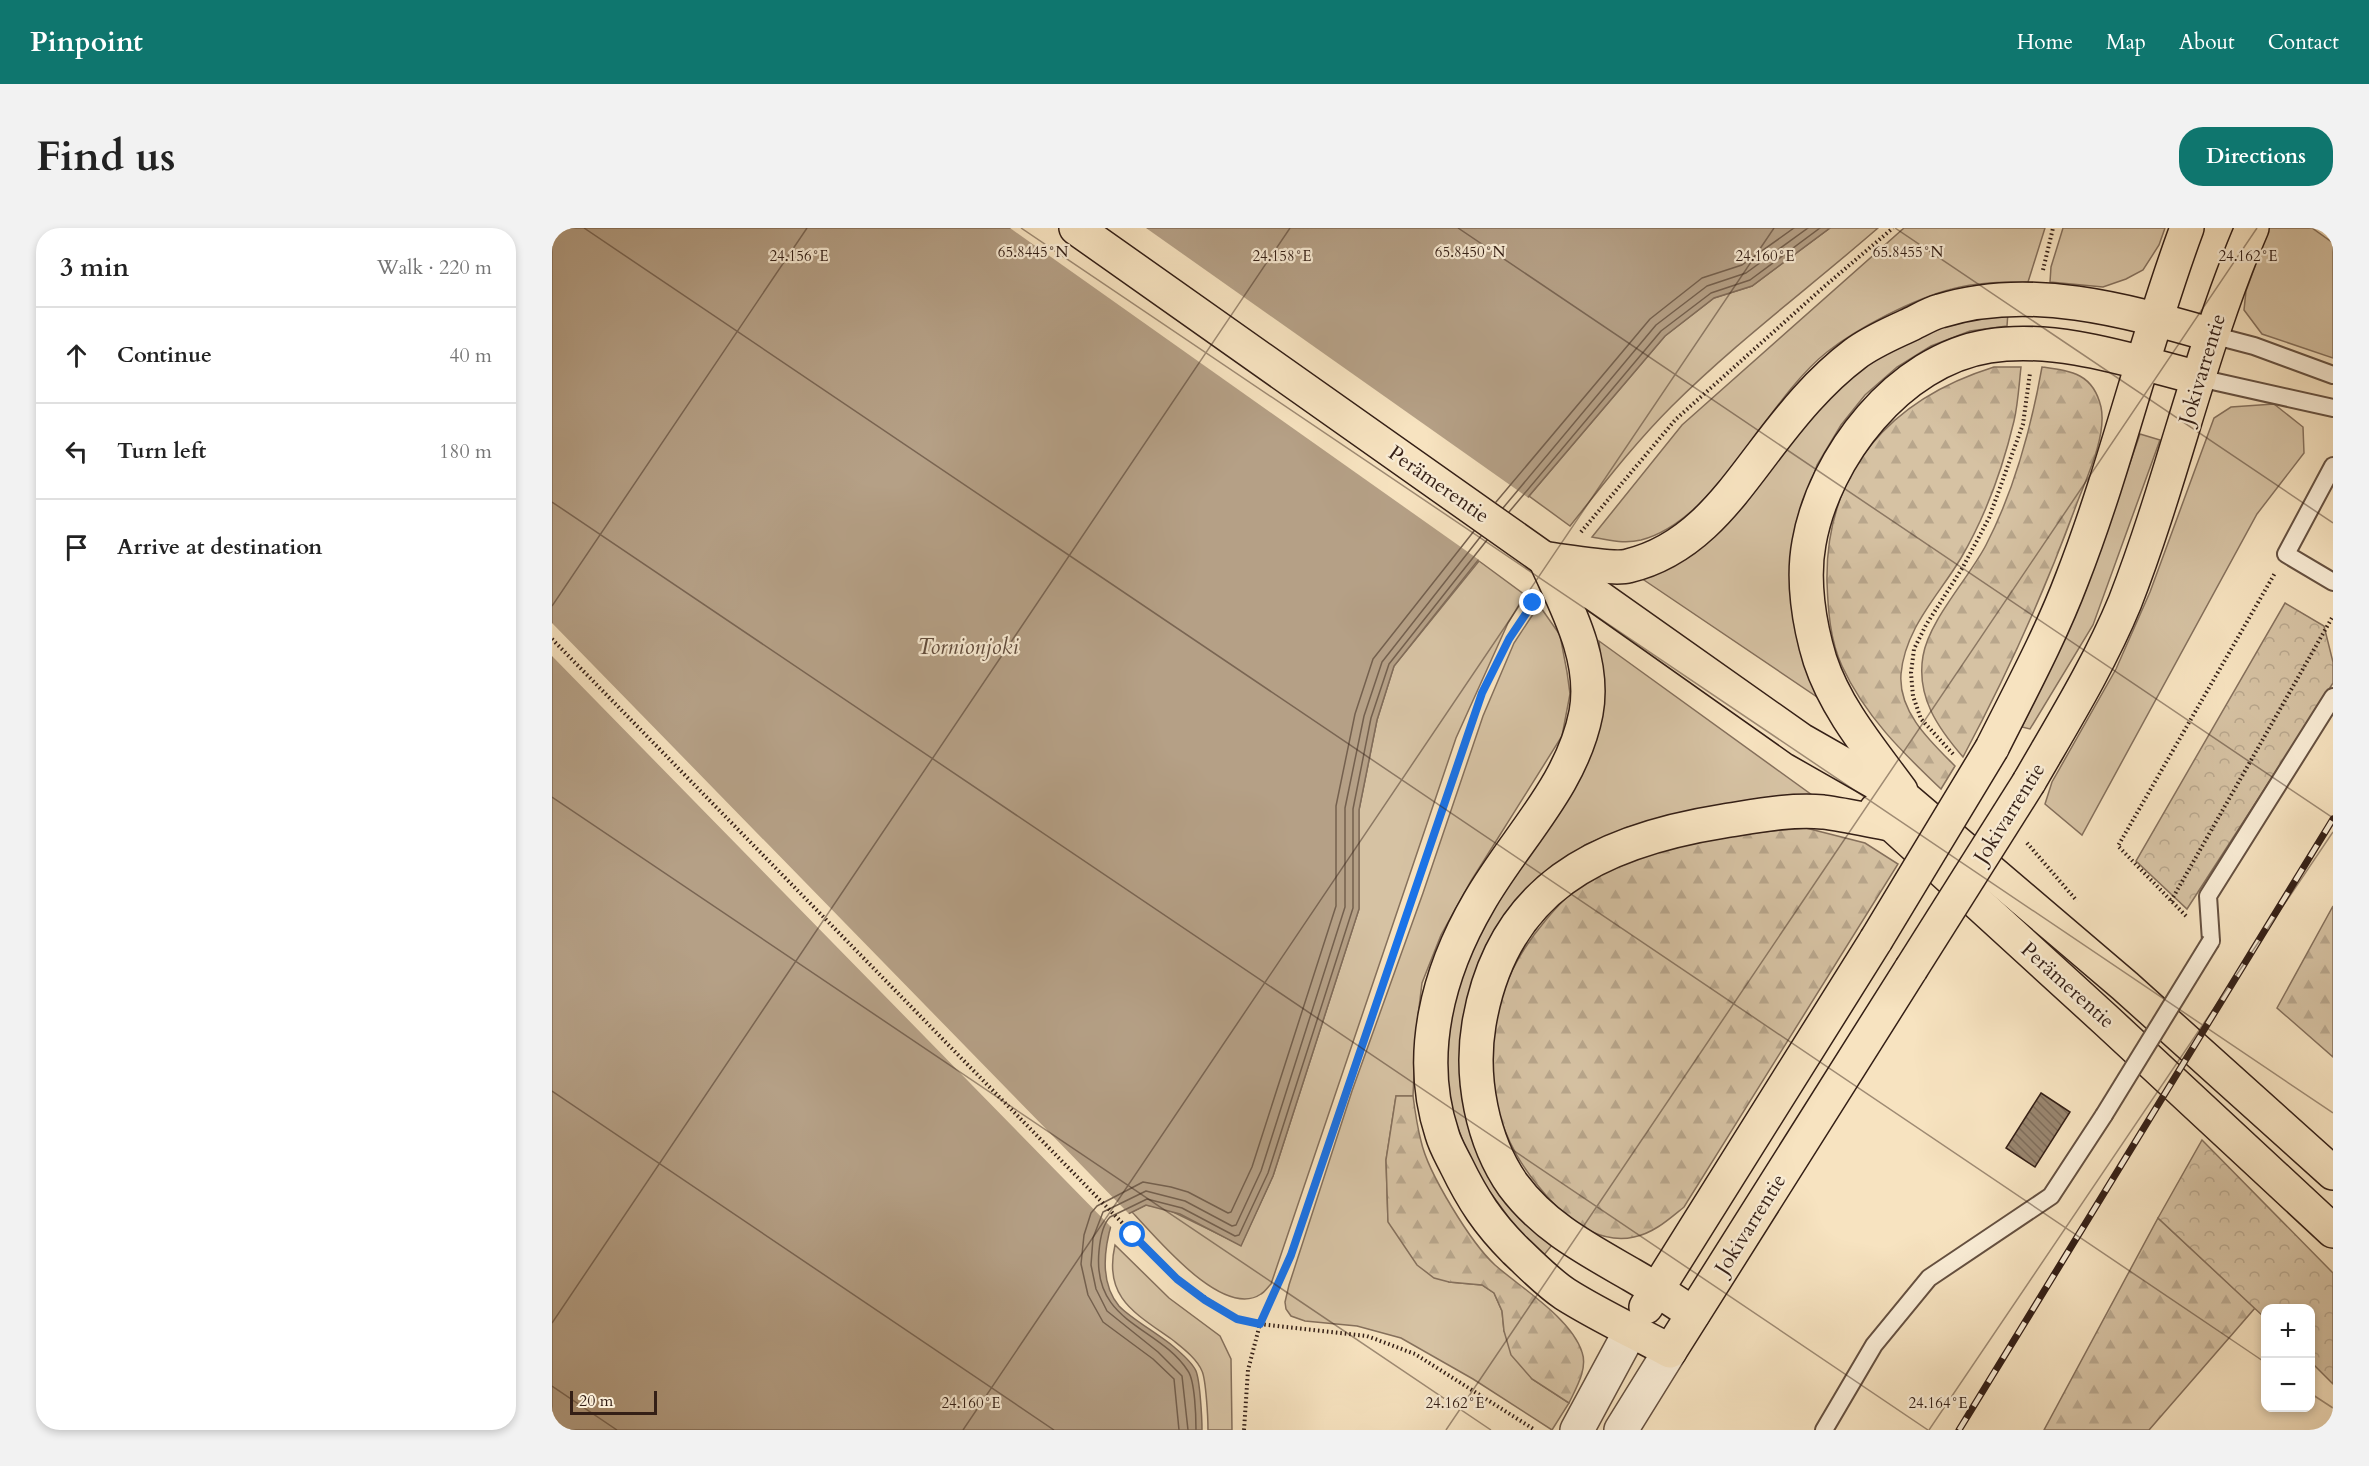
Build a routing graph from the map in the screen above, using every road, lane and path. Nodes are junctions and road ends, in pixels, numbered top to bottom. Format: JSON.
{"nodes":[{"id":1,"x":1076,"y":228,"type":"edge"},
{"id":2,"x":1893,"y":228,"type":"edge"},
{"id":3,"x":2053,"y":228,"type":"edge"},
{"id":4,"x":2187,"y":228,"type":"edge"},
{"id":5,"x":2252,"y":228,"type":"edge"},
{"id":6,"x":2326,"y":228,"type":"edge"},
{"id":7,"x":2333,"y":232,"type":"edge"},
{"id":8,"x":2041,"y":280,"type":"dead end"},
{"id":9,"x":2156,"y":319,"type":"junction"},
{"id":10,"x":2211,"y":335,"type":"junction"},
{"id":11,"x":2144,"y":364,"type":"junction"},
{"id":12,"x":2333,"y":375,"type":"edge"},
{"id":13,"x":2199,"y":378,"type":"junction"},
{"id":14,"x":2333,"y":408,"type":"edge"},
{"id":15,"x":2333,"y":466,"type":"edge"},
{"id":16,"x":1581,"y":532,"type":"dead end"},
{"id":17,"x":1536,"y":553,"type":"junction"},
{"id":18,"x":2286,"y":554,"type":"junction"},
{"id":19,"x":2333,"y":582,"type":"edge"},
{"id":20,"x":1533,"y":603,"type":"dead end"},
{"id":21,"x":2333,"y":616,"type":"edge"},
{"id":22,"x":552,"y":639,"type":"edge"},
{"id":23,"x":2333,"y":697,"type":"edge"},
{"id":24,"x":1899,"y":812,"type":"junction"},
{"id":25,"x":2171,"y":901,"type":"junction"},
{"id":26,"x":2211,"y":941,"type":"junction"},
{"id":27,"x":2333,"y":1173,"type":"edge"},
{"id":28,"x":2333,"y":1231,"type":"edge"},
{"id":29,"x":1657,"y":1289,"type":"junction"},
{"id":30,"x":1693,"y":1314,"type":"junction"},
{"id":31,"x":1260,"y":1324,"type":"junction"},
{"id":32,"x":1631,"y":1330,"type":"junction"},
{"id":33,"x":1670,"y":1351,"type":"junction"},
{"id":34,"x":1244,"y":1430,"type":"edge"},
{"id":35,"x":1535,"y":1430,"type":"edge"},
{"id":36,"x":1577,"y":1430,"type":"edge"},
{"id":37,"x":1621,"y":1430,"type":"edge"},
{"id":38,"x":1824,"y":1430,"type":"edge"}],
"edges":[{"from":1,"to":17,"type":"highway","name":"Perämerentie"},
{"from":2,"to":16,"type":"path"},
{"from":3,"to":8,"type":"path"},
{"from":4,"to":9,"type":"highway","name":"Jokivarrentie"},
{"from":5,"to":10,"type":"highway","name":"Jokivarrentie"},
{"from":6,"to":7,"type":"path"},
{"from":9,"to":10,"type":"highway"},
{"from":9,"to":11,"type":"highway","name":"Jokivarrentie"},
{"from":9,"to":17,"type":"highway"},
{"from":10,"to":12,"type":"lane"},
{"from":10,"to":13,"type":"highway","name":"Jokivarrentie"},
{"from":11,"to":13,"type":"highway"},
{"from":11,"to":24,"type":"highway"},
{"from":11,"to":29,"type":"highway","name":"Jokivarrentie","bridge":true},
{"from":13,"to":14,"type":"lane"},
{"from":13,"to":30,"type":"highway","name":"Jokivarrentie","bridge":true},
{"from":15,"to":18,"type":"lane"},
{"from":17,"to":24,"type":"highway","name":"Perämerentie"},
{"from":17,"to":32,"type":"highway"},
{"from":18,"to":19,"type":"lane"},
{"from":18,"to":25,"type":"path"},
{"from":20,"to":31,"type":"path"},
{"from":21,"to":25,"type":"path"},
{"from":22,"to":31,"type":"path"},
{"from":23,"to":26,"type":"lane"},
{"from":24,"to":27,"type":"highway","name":"Perämerentie"},
{"from":24,"to":28,"type":"highway","name":"Perämerentie"},
{"from":24,"to":29,"type":"highway"},
{"from":25,"to":26,"type":"path"},
{"from":26,"to":38,"type":"lane","bridge":true},
{"from":29,"to":30,"type":"highway"},
{"from":29,"to":32,"type":"highway","name":"Jokivarrentie"},
{"from":30,"to":33,"type":"highway","name":"Jokivarrentie"},
{"from":31,"to":34,"type":"path"},
{"from":31,"to":35,"type":"path"},
{"from":32,"to":33,"type":"highway"},
{"from":32,"to":36,"type":"street"},
{"from":33,"to":37,"type":"street"}]}
